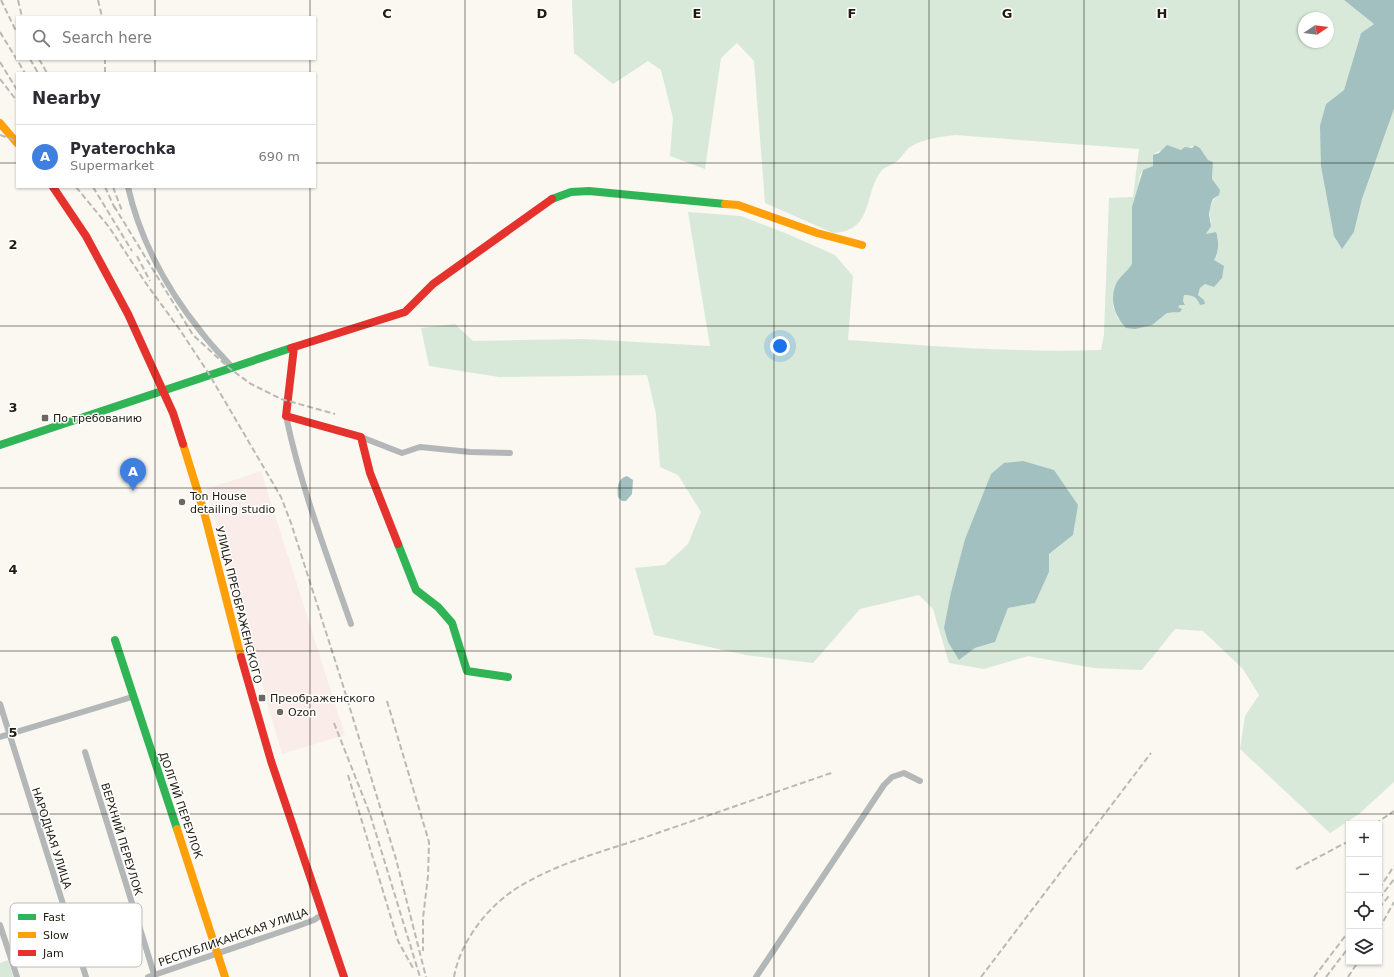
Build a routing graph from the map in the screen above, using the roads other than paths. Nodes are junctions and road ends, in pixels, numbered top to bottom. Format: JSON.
{"nodes":[{"id":1,"x":0,"y":122,"type":"edge"},
{"id":2,"x":16,"y":142,"type":"edge"},
{"id":3,"x":54,"y":188,"type":"edge"},
{"id":4,"x":128,"y":188,"type":"edge"},
{"id":5,"x":862,"y":246,"type":"dead end"},
{"id":6,"x":294,"y":347,"type":"junction"},
{"id":7,"x":232,"y":367,"type":"junction"},
{"id":8,"x":162,"y":390,"type":"junction"},
{"id":9,"x":286,"y":416,"type":"junction"},
{"id":10,"x":361,"y":437,"type":"junction"},
{"id":11,"x":0,"y":444,"type":"edge"},
{"id":12,"x":510,"y":453,"type":"dead end"},
{"id":13,"x":351,"y":624,"type":"dead end"},
{"id":14,"x":114,"y":640,"type":"dead end"},
{"id":15,"x":508,"y":677,"type":"dead end"},
{"id":16,"x":132,"y":697,"type":"junction"},
{"id":17,"x":0,"y":704,"type":"edge"},
{"id":18,"x":9,"y":734,"type":"junction"},
{"id":19,"x":0,"y":737,"type":"edge"},
{"id":20,"x":85,"y":752,"type":"dead end"},
{"id":21,"x":920,"y":781,"type":"dead end"},
{"id":22,"x":63,"y":903,"type":"edge"},
{"id":23,"x":130,"y":903,"type":"edge"},
{"id":24,"x":323,"y":914,"type":"junction"},
{"id":25,"x":0,"y":925,"type":"edge"},
{"id":26,"x":142,"y":943,"type":"edge"},
{"id":27,"x":218,"y":952,"type":"junction"},
{"id":28,"x":10,"y":956,"type":"edge"},
{"id":29,"x":14,"y":967,"type":"edge"},
{"id":30,"x":83,"y":967,"type":"edge"},
{"id":31,"x":152,"y":976,"type":"edge"},
{"id":32,"x":17,"y":977,"type":"edge"},
{"id":33,"x":86,"y":977,"type":"edge"},
{"id":34,"x":226,"y":977,"type":"edge"},
{"id":35,"x":344,"y":977,"type":"edge"},
{"id":36,"x":756,"y":977,"type":"edge"}],
"edges":[{"from":1,"to":2,"type":"street"},
{"from":3,"to":8,"type":"street","name":"УЛИЦА ПРЕОБРАЖЕНСКОГО"},
{"from":4,"to":7,"type":"street"},
{"from":5,"to":6,"type":"street"},
{"from":6,"to":7,"type":"street"},
{"from":6,"to":9,"type":"street"},
{"from":7,"to":8,"type":"street"},
{"from":8,"to":11,"type":"street"},
{"from":8,"to":24,"type":"street","name":"УЛИЦА ПРЕОБРАЖЕНСКОГО"},
{"from":9,"to":10,"type":"street"},
{"from":9,"to":13,"type":"street"},
{"from":10,"to":12,"type":"street"},
{"from":10,"to":15,"type":"street"},
{"from":14,"to":16,"type":"street","name":"ДОЛГИЙ ПЕРЕУЛОК"},
{"from":16,"to":18,"type":"street"},
{"from":16,"to":27,"type":"street","name":"ДОЛГИЙ ПЕРЕУЛОК"},
{"from":17,"to":18,"type":"street","name":"НАРОДНАЯ УЛИЦА"},
{"from":18,"to":19,"type":"street"},
{"from":18,"to":22,"type":"street","name":"НАРОДНАЯ УЛИЦА"},
{"from":20,"to":23,"type":"street","name":"ВЕРХНИЙ ПЕРЕУЛОК"},
{"from":21,"to":36,"type":"street"},
{"from":24,"to":27,"type":"street","name":"РЕСПУБЛИКАНСКАЯ УЛИЦА"},
{"from":24,"to":35,"type":"street","name":"УЛИЦА ПРЕОБРАЖЕНСКОГО"},
{"from":25,"to":28,"type":"street"},
{"from":26,"to":31,"type":"street","name":"ВЕРХНИЙ ПЕРЕУЛОК"},
{"from":27,"to":31,"type":"street","name":"РЕСПУБЛИКАНСКАЯ УЛИЦА"},
{"from":27,"to":34,"type":"street","name":"ДОЛГИЙ ПЕРЕУЛОК"},
{"from":29,"to":32,"type":"street"},
{"from":30,"to":33,"type":"street","name":"НАРОДНАЯ УЛИЦА"}]}
